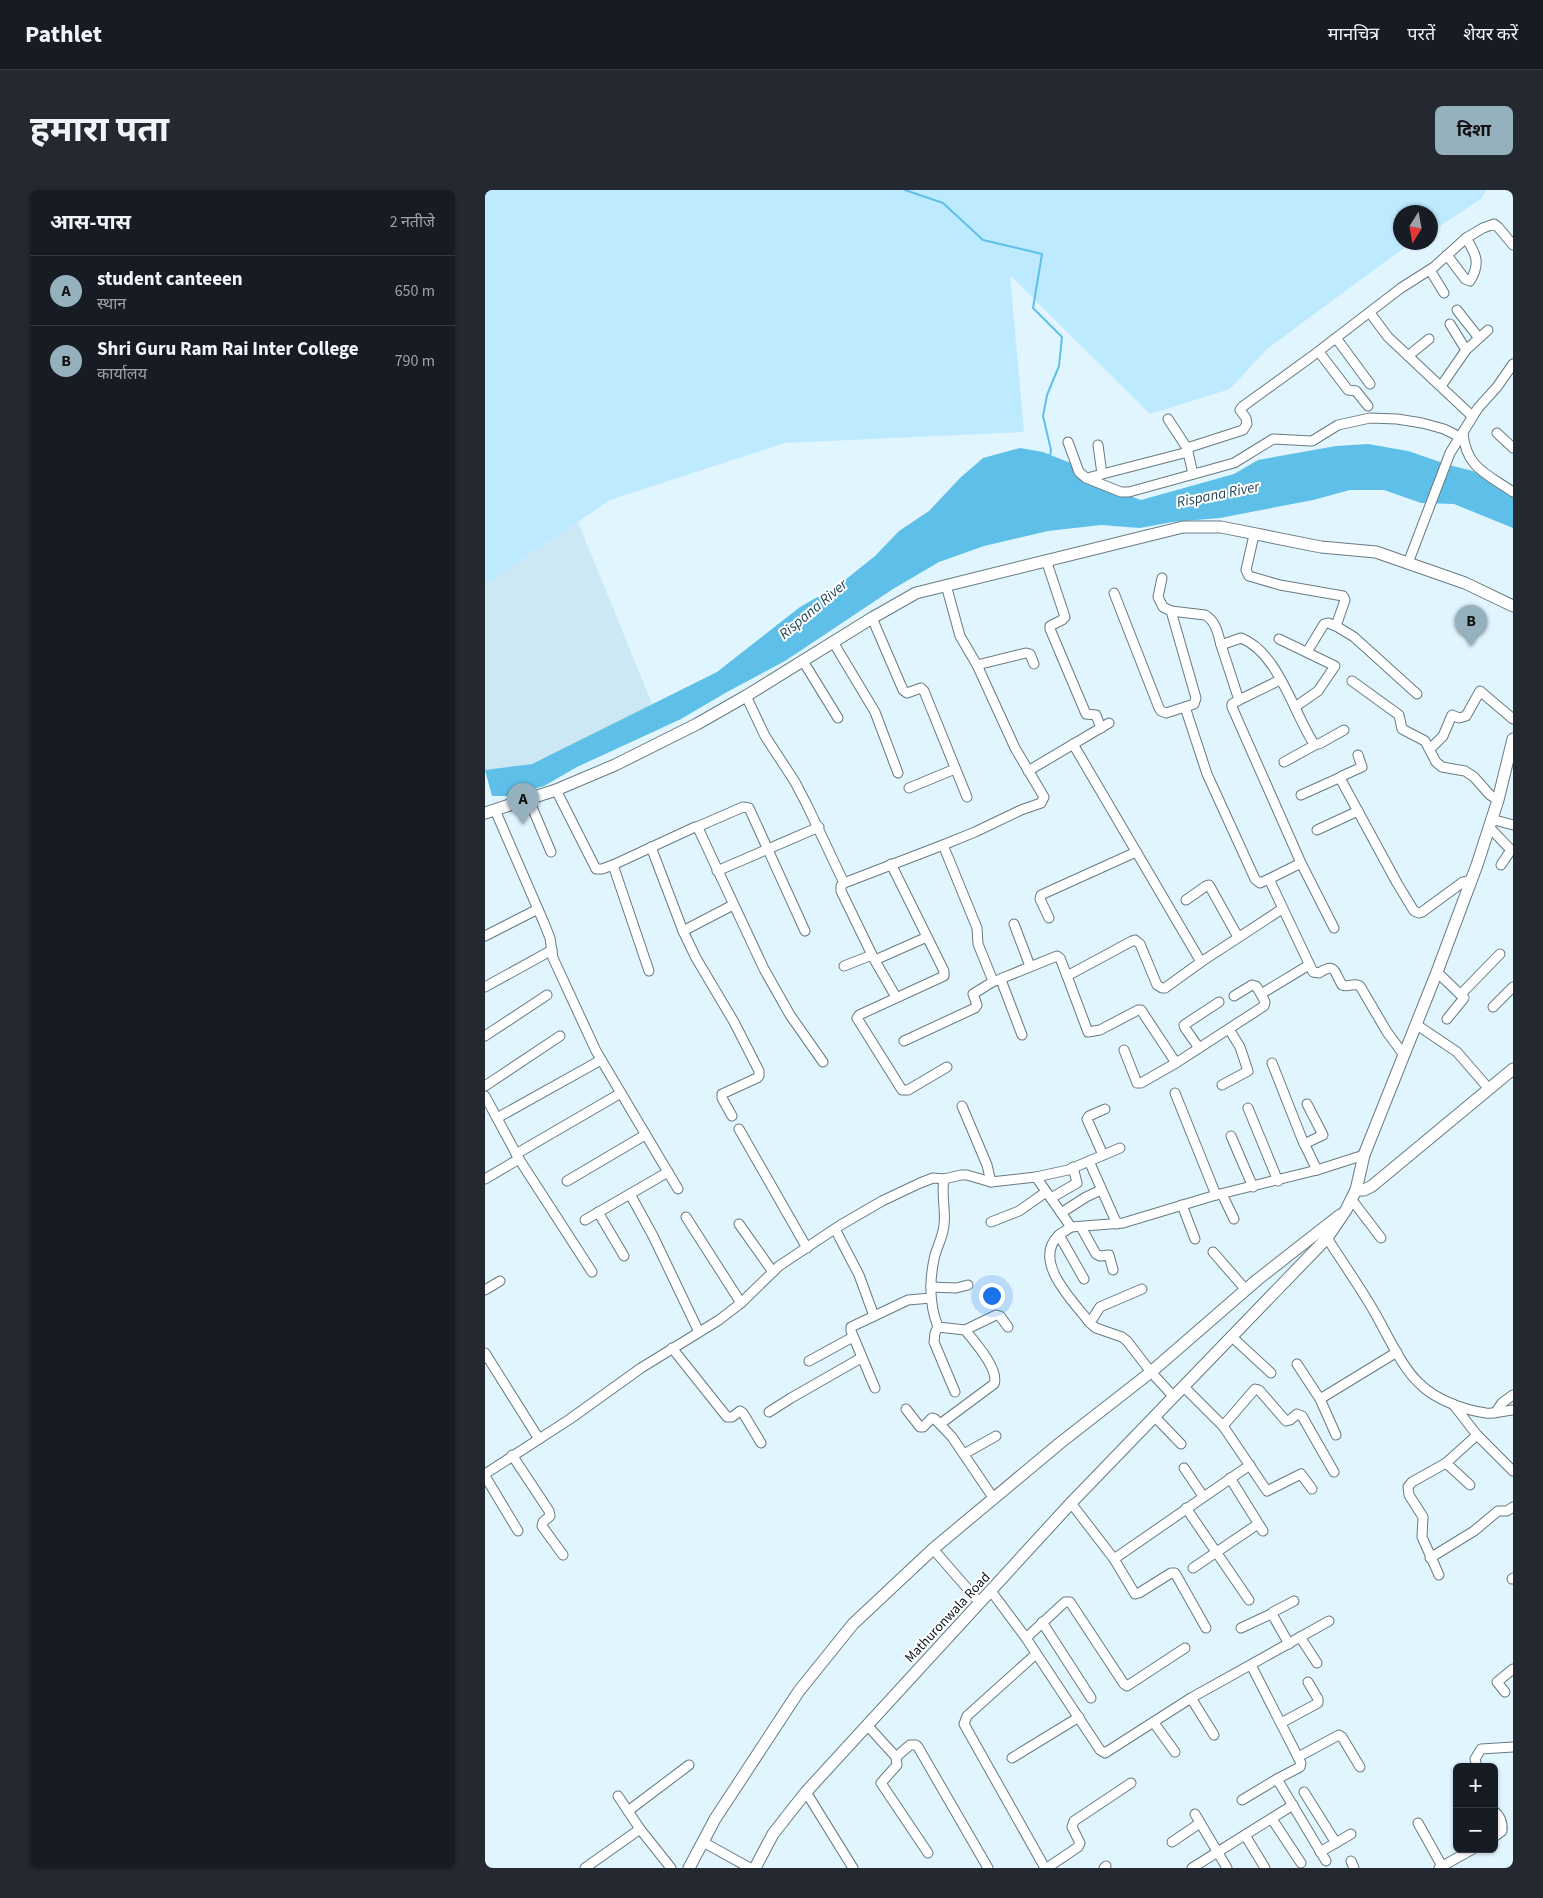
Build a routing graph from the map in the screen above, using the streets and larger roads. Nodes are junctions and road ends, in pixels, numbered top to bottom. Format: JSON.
{"nodes":[{"id":1,"x":1466,"y":238,"type":"junction"},
{"id":2,"x":1513,"y":245,"type":"edge"},
{"id":3,"x":1447,"y":255,"type":"junction"},
{"id":4,"x":1430,"y":270,"type":"junction"},
{"id":5,"x":1444,"y":293,"type":"dead end"},
{"id":6,"x":1457,"y":310,"type":"dead end"},
{"id":7,"x":1370,"y":313,"type":"junction"},
{"id":8,"x":1450,"y":324,"type":"dead end"},
{"id":9,"x":1488,"y":330,"type":"dead end"},
{"id":10,"x":1336,"y":338,"type":"junction"},
{"id":11,"x":1479,"y":338,"type":"junction"},
{"id":12,"x":1429,"y":339,"type":"dead end"},
{"id":13,"x":1466,"y":350,"type":"junction"},
{"id":14,"x":1319,"y":352,"type":"junction"},
{"id":15,"x":1408,"y":356,"type":"junction"},
{"id":16,"x":1513,"y":364,"type":"edge"},
{"id":17,"x":1370,"y":384,"type":"dead end"},
{"id":18,"x":1441,"y":386,"type":"junction"},
{"id":19,"x":1368,"y":406,"type":"dead end"},
{"id":20,"x":1473,"y":416,"type":"junction"},
{"id":21,"x":1169,"y":419,"type":"dead end"},
{"id":22,"x":1497,"y":433,"type":"dead end"},
{"id":23,"x":1461,"y":435,"type":"junction"},
{"id":24,"x":1068,"y":442,"type":"dead end"},
{"id":25,"x":1098,"y":445,"type":"dead end"},
{"id":26,"x":1513,"y":448,"type":"edge"},
{"id":27,"x":1187,"y":450,"type":"junction"},
{"id":28,"x":1102,"y":474,"type":"junction"},
{"id":29,"x":1193,"y":474,"type":"junction"},
{"id":30,"x":1086,"y":478,"type":"junction"},
{"id":31,"x":1513,"y":492,"type":"edge"},
{"id":32,"x":1254,"y":535,"type":"junction"},
{"id":33,"x":1046,"y":560,"type":"junction"},
{"id":34,"x":1408,"y":563,"type":"junction"},
{"id":35,"x":1162,"y":578,"type":"dead end"},
{"id":36,"x":945,"y":585,"type":"junction"},
{"id":37,"x":1114,"y":593,"type":"dead end"},
{"id":38,"x":1513,"y":606,"type":"edge"},
{"id":39,"x":1171,"y":611,"type":"junction"},
{"id":40,"x":872,"y":618,"type":"junction"},
{"id":41,"x":1336,"y":626,"type":"junction"},
{"id":42,"x":1279,"y":639,"type":"dead end"},
{"id":43,"x":833,"y":642,"type":"junction"},
{"id":44,"x":1221,"y":645,"type":"junction"},
{"id":45,"x":1307,"y":652,"type":"junction"},
{"id":46,"x":803,"y":661,"type":"junction"},
{"id":47,"x":1034,"y":664,"type":"dead end"},
{"id":48,"x":977,"y":665,"type":"junction"},
{"id":49,"x":1280,"y":680,"type":"junction"},
{"id":50,"x":1352,"y":682,"type":"dead end"},
{"id":51,"x":1417,"y":694,"type":"dead end"},
{"id":52,"x":746,"y":696,"type":"junction"},
{"id":53,"x":1239,"y":700,"type":"junction"},
{"id":54,"x":1185,"y":707,"type":"junction"},
{"id":55,"x":1295,"y":707,"type":"junction"},
{"id":56,"x":838,"y":718,"type":"dead end"},
{"id":57,"x":1513,"y":719,"type":"edge"},
{"id":58,"x":1344,"y":730,"type":"dead end"},
{"id":59,"x":1513,"y":739,"type":"edge"},
{"id":60,"x":1073,"y":744,"type":"junction"},
{"id":61,"x":1315,"y":745,"type":"junction"},
{"id":62,"x":1430,"y":749,"type":"junction"},
{"id":63,"x":1358,"y":755,"type":"dead end"},
{"id":64,"x":1284,"y":762,"type":"dead end"},
{"id":65,"x":955,"y":769,"type":"junction"},
{"id":66,"x":1028,"y":771,"type":"junction"},
{"id":67,"x":898,"y":773,"type":"dead end"},
{"id":68,"x":1341,"y":777,"type":"junction"},
{"id":69,"x":909,"y":788,"type":"dead end"},
{"id":70,"x":556,"y":790,"type":"junction"},
{"id":71,"x":1301,"y":795,"type":"dead end"},
{"id":72,"x":967,"y":797,"type":"dead end"},
{"id":73,"x":529,"y":800,"type":"junction"},
{"id":74,"x":1498,"y":800,"type":"junction"},
{"id":75,"x":1358,"y":811,"type":"junction"},
{"id":76,"x":490,"y":812,"type":"edge"},
{"id":77,"x":1490,"y":823,"type":"junction"},
{"id":78,"x":1513,"y":825,"type":"edge"},
{"id":79,"x":697,"y":827,"type":"junction"},
{"id":80,"x":819,"y":827,"type":"junction"},
{"id":81,"x":1317,"y":830,"type":"dead end"},
{"id":82,"x":943,"y":845,"type":"junction"},
{"id":83,"x":651,"y":847,"type":"junction"},
{"id":84,"x":768,"y":849,"type":"junction"},
{"id":85,"x":551,"y":852,"type":"dead end"},
{"id":86,"x":1136,"y":852,"type":"junction"},
{"id":87,"x":1301,"y":863,"type":"junction"},
{"id":88,"x":891,"y":864,"type":"junction"},
{"id":89,"x":613,"y":865,"type":"junction"},
{"id":90,"x":1501,"y":865,"type":"dead end"},
{"id":91,"x":717,"y":871,"type":"junction"},
{"id":92,"x":1269,"y":879,"type":"junction"},
{"id":93,"x":1471,"y":880,"type":"junction"},
{"id":94,"x":844,"y":883,"type":"junction"},
{"id":95,"x":1186,"y":900,"type":"dead end"},
{"id":96,"x":733,"y":905,"type":"junction"},
{"id":97,"x":537,"y":909,"type":"junction"},
{"id":98,"x":1282,"y":910,"type":"junction"},
{"id":99,"x":1049,"y":918,"type":"dead end"},
{"id":100,"x":1014,"y":924,"type":"dead end"},
{"id":101,"x":1334,"y":928,"type":"dead end"},
{"id":102,"x":683,"y":931,"type":"junction"},
{"id":103,"x":805,"y":931,"type":"dead end"},
{"id":104,"x":485,"y":936,"type":"edge"},
{"id":105,"x":927,"y":937,"type":"junction"},
{"id":106,"x":1238,"y":938,"type":"junction"},
{"id":107,"x":552,"y":950,"type":"junction"},
{"id":108,"x":1500,"y":954,"type":"dead end"},
{"id":109,"x":874,"y":957,"type":"junction"},
{"id":110,"x":1201,"y":962,"type":"junction"},
{"id":111,"x":1309,"y":965,"type":"junction"},
{"id":112,"x":844,"y":966,"type":"dead end"},
{"id":113,"x":1030,"y":966,"type":"junction"},
{"id":114,"x":649,"y":971,"type":"dead end"},
{"id":115,"x":1437,"y":972,"type":"junction"},
{"id":116,"x":1067,"y":976,"type":"junction"},
{"id":117,"x":997,"y":980,"type":"junction"},
{"id":118,"x":485,"y":987,"type":"edge"},
{"id":119,"x":1513,"y":988,"type":"edge"},
{"id":120,"x":1261,"y":994,"type":"junction"},
{"id":121,"x":1461,"y":994,"type":"junction"},
{"id":122,"x":547,"y":996,"type":"dead end"},
{"id":123,"x":1235,"y":996,"type":"dead end"},
{"id":124,"x":897,"y":997,"type":"junction"},
{"id":125,"x":1219,"y":1002,"type":"dead end"},
{"id":126,"x":1493,"y":1007,"type":"dead end"},
{"id":127,"x":1447,"y":1018,"type":"dead end"},
{"id":128,"x":1417,"y":1025,"type":"junction"},
{"id":129,"x":1229,"y":1029,"type":"junction"},
{"id":130,"x":1022,"y":1035,"type":"dead end"},
{"id":131,"x":485,"y":1036,"type":"edge"},
{"id":132,"x":560,"y":1036,"type":"dead end"},
{"id":133,"x":904,"y":1041,"type":"dead end"},
{"id":134,"x":1199,"y":1048,"type":"junction"},
{"id":135,"x":1125,"y":1050,"type":"dead end"},
{"id":136,"x":1404,"y":1055,"type":"junction"},
{"id":137,"x":601,"y":1060,"type":"junction"},
{"id":138,"x":823,"y":1062,"type":"dead end"},
{"id":139,"x":1176,"y":1063,"type":"junction"},
{"id":140,"x":1272,"y":1063,"type":"dead end"},
{"id":141,"x":947,"y":1067,"type":"dead end"},
{"id":142,"x":1513,"y":1069,"type":"edge"},
{"id":143,"x":1221,"y":1085,"type":"dead end"},
{"id":144,"x":485,"y":1086,"type":"edge"},
{"id":145,"x":1489,"y":1088,"type":"junction"},
{"id":146,"x":621,"y":1093,"type":"junction"},
{"id":147,"x":1175,"y":1093,"type":"dead end"},
{"id":148,"x":485,"y":1096,"type":"edge"},
{"id":149,"x":1307,"y":1104,"type":"dead end"},
{"id":150,"x":962,"y":1106,"type":"dead end"},
{"id":151,"x":1248,"y":1108,"type":"dead end"},
{"id":152,"x":1105,"y":1110,"type":"dead end"},
{"id":153,"x":732,"y":1116,"type":"dead end"},
{"id":154,"x":497,"y":1118,"type":"junction"},
{"id":155,"x":739,"y":1129,"type":"dead end"},
{"id":156,"x":645,"y":1135,"type":"junction"},
{"id":157,"x":1231,"y":1136,"type":"dead end"},
{"id":158,"x":1304,"y":1144,"type":"junction"},
{"id":159,"x":1119,"y":1148,"type":"dead end"},
{"id":160,"x":1103,"y":1155,"type":"junction"},
{"id":161,"x":1364,"y":1155,"type":"junction"},
{"id":162,"x":517,"y":1157,"type":"junction"},
{"id":163,"x":1089,"y":1161,"type":"junction"},
{"id":164,"x":1073,"y":1167,"type":"junction"},
{"id":165,"x":1317,"y":1170,"type":"junction"},
{"id":166,"x":668,"y":1172,"type":"junction"},
{"id":167,"x":1036,"y":1177,"type":"junction"},
{"id":168,"x":485,"y":1179,"type":"edge"},
{"id":169,"x":944,"y":1179,"type":"junction"},
{"id":170,"x":567,"y":1181,"type":"dead end"},
{"id":171,"x":1278,"y":1181,"type":"junction"},
{"id":172,"x":991,"y":1182,"type":"junction"},
{"id":173,"x":1253,"y":1187,"type":"junction"},
{"id":174,"x":678,"y":1189,"type":"dead end"},
{"id":175,"x":1101,"y":1190,"type":"junction"},
{"id":176,"x":630,"y":1194,"type":"junction"},
{"id":177,"x":1049,"y":1195,"type":"junction"},
{"id":178,"x":1219,"y":1195,"type":"junction"},
{"id":179,"x":1351,"y":1200,"type":"junction"},
{"id":180,"x":1182,"y":1205,"type":"junction"},
{"id":181,"x":598,"y":1212,"type":"junction"},
{"id":182,"x":1061,"y":1213,"type":"junction"},
{"id":183,"x":687,"y":1217,"type":"dead end"},
{"id":184,"x":1234,"y":1219,"type":"dead end"},
{"id":185,"x":585,"y":1220,"type":"dead end"},
{"id":186,"x":991,"y":1222,"type":"dead end"},
{"id":187,"x":739,"y":1224,"type":"dead end"},
{"id":188,"x":1117,"y":1224,"type":"junction"},
{"id":189,"x":1076,"y":1227,"type":"junction"},
{"id":190,"x":835,"y":1229,"type":"junction"},
{"id":191,"x":1059,"y":1235,"type":"junction"},
{"id":192,"x":1327,"y":1238,"type":"junction"},
{"id":193,"x":1381,"y":1238,"type":"dead end"},
{"id":194,"x":1195,"y":1239,"type":"dead end"},
{"id":195,"x":807,"y":1248,"type":"junction"},
{"id":196,"x":1213,"y":1252,"type":"dead end"},
{"id":197,"x":624,"y":1256,"type":"dead end"},
{"id":198,"x":1113,"y":1270,"type":"dead end"},
{"id":199,"x":592,"y":1272,"type":"dead end"},
{"id":200,"x":773,"y":1272,"type":"junction"},
{"id":201,"x":1084,"y":1279,"type":"dead end"},
{"id":202,"x":501,"y":1281,"type":"dead end"},
{"id":203,"x":968,"y":1285,"type":"dead end"},
{"id":204,"x":931,"y":1287,"type":"junction"},
{"id":205,"x":1142,"y":1289,"type":"dead end"},
{"id":206,"x":485,"y":1290,"type":"edge"},
{"id":207,"x":1246,"y":1290,"type":"junction"},
{"id":208,"x":931,"y":1298,"type":"junction"},
{"id":209,"x":741,"y":1303,"type":"junction"},
{"id":210,"x":874,"y":1316,"type":"junction"},
{"id":211,"x":1088,"y":1321,"type":"junction"},
{"id":212,"x":938,"y":1327,"type":"junction"},
{"id":213,"x":1007,"y":1327,"type":"dead end"},
{"id":214,"x":965,"y":1330,"type":"junction"},
{"id":215,"x":699,"y":1332,"type":"junction"},
{"id":216,"x":1231,"y":1336,"type":"junction"},
{"id":217,"x":853,"y":1337,"type":"junction"},
{"id":218,"x":672,"y":1348,"type":"junction"},
{"id":219,"x":1397,"y":1352,"type":"junction"},
{"id":220,"x":485,"y":1353,"type":"edge"},
{"id":221,"x":861,"y":1358,"type":"junction"},
{"id":222,"x":809,"y":1361,"type":"dead end"},
{"id":223,"x":1297,"y":1364,"type":"dead end"},
{"id":224,"x":1151,"y":1372,"type":"junction"},
{"id":225,"x":1271,"y":1373,"type":"dead end"},
{"id":226,"x":1183,"y":1386,"type":"junction"},
{"id":227,"x":875,"y":1388,"type":"dead end"},
{"id":228,"x":955,"y":1392,"type":"dead end"},
{"id":229,"x":1513,"y":1395,"type":"edge"},
{"id":230,"x":1173,"y":1396,"type":"junction"},
{"id":231,"x":1320,"y":1399,"type":"junction"},
{"id":232,"x":1453,"y":1404,"type":"junction"},
{"id":233,"x":906,"y":1409,"type":"dead end"},
{"id":234,"x":1513,"y":1410,"type":"edge"},
{"id":235,"x":769,"y":1412,"type":"dead end"},
{"id":236,"x":1495,"y":1413,"type":"junction"},
{"id":237,"x":1154,"y":1416,"type":"junction"},
{"id":238,"x":940,"y":1424,"type":"junction"},
{"id":239,"x":1223,"y":1426,"type":"junction"},
{"id":240,"x":1336,"y":1435,"type":"dead end"},
{"id":241,"x":1477,"y":1435,"type":"junction"},
{"id":242,"x":996,"y":1436,"type":"dead end"},
{"id":243,"x":539,"y":1438,"type":"junction"},
{"id":244,"x":761,"y":1443,"type":"dead end"},
{"id":245,"x":1181,"y":1444,"type":"dead end"},
{"id":246,"x":964,"y":1454,"type":"junction"},
{"id":247,"x":512,"y":1455,"type":"junction"},
{"id":248,"x":1446,"y":1463,"type":"junction"},
{"id":249,"x":1250,"y":1465,"type":"junction"},
{"id":250,"x":1184,"y":1468,"type":"dead end"},
{"id":251,"x":1513,"y":1471,"type":"edge"},
{"id":252,"x":1333,"y":1472,"type":"dead end"},
{"id":253,"x":485,"y":1475,"type":"edge"},
{"id":254,"x":1230,"y":1478,"type":"junction"},
{"id":255,"x":1470,"y":1485,"type":"dead end"},
{"id":256,"x":1312,"y":1489,"type":"dead end"},
{"id":257,"x":1203,"y":1496,"type":"junction"},
{"id":258,"x":993,"y":1499,"type":"junction"},
{"id":259,"x":1071,"y":1503,"type":"junction"},
{"id":260,"x":1513,"y":1506,"type":"edge"},
{"id":261,"x":1185,"y":1508,"type":"junction"},
{"id":262,"x":518,"y":1530,"type":"dead end"},
{"id":263,"x":933,"y":1549,"type":"junction"},
{"id":264,"x":1216,"y":1552,"type":"junction"},
{"id":265,"x":563,"y":1555,"type":"dead end"},
{"id":266,"x":1430,"y":1558,"type":"junction"},
{"id":267,"x":1114,"y":1560,"type":"junction"},
{"id":268,"x":1193,"y":1568,"type":"dead end"},
{"id":269,"x":1439,"y":1575,"type":"dead end"},
{"id":270,"x":991,"y":1592,"type":"junction"},
{"id":271,"x":1249,"y":1600,"type":"dead end"},
{"id":272,"x":1294,"y":1601,"type":"dead end"},
{"id":273,"x":980,"y":1603,"type":"junction"},
{"id":274,"x":1273,"y":1613,"type":"junction"},
{"id":275,"x":1329,"y":1621,"type":"dead end"},
{"id":276,"x":1042,"y":1622,"type":"junction"},
{"id":277,"x":1206,"y":1628,"type":"dead end"},
{"id":278,"x":1241,"y":1628,"type":"dead end"},
{"id":279,"x":1300,"y":1637,"type":"junction"},
{"id":280,"x":1026,"y":1638,"type":"junction"},
{"id":281,"x":1289,"y":1644,"type":"junction"},
{"id":282,"x":1185,"y":1648,"type":"dead end"},
{"id":283,"x":1036,"y":1654,"type":"junction"},
{"id":284,"x":1317,"y":1663,"type":"dead end"},
{"id":285,"x":1251,"y":1665,"type":"junction"},
{"id":286,"x":1513,"y":1669,"type":"edge"},
{"id":287,"x":1308,"y":1682,"type":"dead end"},
{"id":288,"x":1505,"y":1692,"type":"dead end"},
{"id":289,"x":1091,"y":1698,"type":"dead end"},
{"id":290,"x":1191,"y":1698,"type":"junction"},
{"id":291,"x":1079,"y":1717,"type":"junction"},
{"id":292,"x":1154,"y":1723,"type":"junction"},
{"id":293,"x":1281,"y":1723,"type":"junction"},
{"id":294,"x":867,"y":1725,"type":"junction"},
{"id":295,"x":1214,"y":1735,"type":"dead end"},
{"id":296,"x":1513,"y":1747,"type":"edge"},
{"id":297,"x":1175,"y":1752,"type":"dead end"},
{"id":298,"x":896,"y":1756,"type":"junction"},
{"id":299,"x":1298,"y":1756,"type":"junction"},
{"id":300,"x":1013,"y":1758,"type":"dead end"},
{"id":301,"x":1476,"y":1763,"type":"edge"},
{"id":302,"x":689,"y":1764,"type":"dead end"},
{"id":303,"x":1360,"y":1767,"type":"dead end"},
{"id":304,"x":1277,"y":1779,"type":"junction"},
{"id":305,"x":1131,"y":1783,"type":"dead end"},
{"id":306,"x":806,"y":1792,"type":"junction"},
{"id":307,"x":1304,"y":1792,"type":"dead end"},
{"id":308,"x":618,"y":1796,"type":"dead end"},
{"id":309,"x":1242,"y":1800,"type":"dead end"},
{"id":310,"x":1293,"y":1805,"type":"junction"},
{"id":311,"x":628,"y":1811,"type":"junction"},
{"id":312,"x":1195,"y":1814,"type":"dead end"},
{"id":313,"x":1498,"y":1816,"type":"edge"},
{"id":314,"x":1272,"y":1818,"type":"junction"},
{"id":315,"x":1200,"y":1823,"type":"junction"},
{"id":316,"x":1419,"y":1823,"type":"dead end"},
{"id":317,"x":640,"y":1829,"type":"junction"},
{"id":318,"x":1351,"y":1834,"type":"dead end"},
{"id":319,"x":1498,"y":1834,"type":"edge"},
{"id":320,"x":1245,"y":1835,"type":"junction"},
{"id":321,"x":703,"y":1842,"type":"junction"},
{"id":322,"x":1172,"y":1842,"type":"dead end"},
{"id":323,"x":1336,"y":1843,"type":"junction"},
{"id":324,"x":1217,"y":1852,"type":"junction"},
{"id":325,"x":1320,"y":1852,"type":"junction"},
{"id":326,"x":928,"y":1853,"type":"dead end"},
{"id":327,"x":1466,"y":1853,"type":"edge"},
{"id":328,"x":1325,"y":1861,"type":"dead end"},
{"id":329,"x":1301,"y":1864,"type":"dead end"},
{"id":330,"x":1441,"y":1867,"type":"edge"},
{"id":331,"x":585,"y":1868,"type":"edge"},
{"id":332,"x":671,"y":1868,"type":"edge"},
{"id":333,"x":689,"y":1868,"type":"edge"},
{"id":334,"x":750,"y":1868,"type":"edge"},
{"id":335,"x":755,"y":1868,"type":"edge"},
{"id":336,"x":853,"y":1868,"type":"edge"},
{"id":337,"x":989,"y":1868,"type":"edge"},
{"id":338,"x":1046,"y":1868,"type":"edge"},
{"id":339,"x":1192,"y":1868,"type":"edge"},
{"id":340,"x":1227,"y":1868,"type":"edge"},
{"id":341,"x":1265,"y":1868,"type":"edge"}],
"edges":[{"from":1,"to":2,"type":"street"},
{"from":1,"to":3,"type":"street"},
{"from":1,"to":3,"type":"street"},
{"from":3,"to":4,"type":"street"},
{"from":4,"to":5,"type":"street"},
{"from":4,"to":7,"type":"street"},
{"from":6,"to":11,"type":"street"},
{"from":7,"to":10,"type":"street"},
{"from":7,"to":15,"type":"street"},
{"from":8,"to":13,"type":"street"},
{"from":9,"to":11,"type":"street"},
{"from":10,"to":14,"type":"street"},
{"from":10,"to":17,"type":"street"},
{"from":11,"to":13,"type":"street"},
{"from":12,"to":15,"type":"street"},
{"from":13,"to":18,"type":"street"},
{"from":14,"to":19,"type":"street"},
{"from":14,"to":27,"type":"street"},
{"from":15,"to":18,"type":"street"},
{"from":16,"to":20,"type":"street"},
{"from":18,"to":20,"type":"street"},
{"from":20,"to":23,"type":"street"},
{"from":21,"to":27,"type":"street"},
{"from":22,"to":26,"type":"street"},
{"from":23,"to":29,"type":"street"},
{"from":23,"to":31,"type":"street"},
{"from":23,"to":34,"type":"street"},
{"from":24,"to":30,"type":"street"},
{"from":25,"to":28,"type":"street"},
{"from":27,"to":28,"type":"street"},
{"from":27,"to":29,"type":"street"},
{"from":28,"to":30,"type":"street"},
{"from":29,"to":30,"type":"street"},
{"from":32,"to":33,"type":"street"},
{"from":32,"to":34,"type":"street"},
{"from":32,"to":41,"type":"street"},
{"from":33,"to":36,"type":"street"},
{"from":33,"to":60,"type":"street"},
{"from":34,"to":38,"type":"street"},
{"from":35,"to":39,"type":"street"},
{"from":36,"to":40,"type":"street"},
{"from":36,"to":48,"type":"street"},
{"from":37,"to":54,"type":"street"},
{"from":39,"to":44,"type":"street"},
{"from":39,"to":54,"type":"street"},
{"from":40,"to":43,"type":"street"},
{"from":40,"to":65,"type":"street"},
{"from":41,"to":45,"type":"street"},
{"from":41,"to":51,"type":"street"},
{"from":42,"to":45,"type":"street"},
{"from":43,"to":46,"type":"street"},
{"from":43,"to":67,"type":"street"},
{"from":44,"to":49,"type":"street"},
{"from":44,"to":53,"type":"street"},
{"from":45,"to":55,"type":"street"},
{"from":46,"to":52,"type":"street"},
{"from":46,"to":56,"type":"street"},
{"from":47,"to":48,"type":"street"},
{"from":48,"to":66,"type":"street"},
{"from":49,"to":53,"type":"street"},
{"from":49,"to":55,"type":"street"},
{"from":50,"to":62,"type":"street"},
{"from":52,"to":70,"type":"street"},
{"from":52,"to":80,"type":"street"},
{"from":53,"to":87,"type":"street"},
{"from":54,"to":92,"type":"street"},
{"from":55,"to":61,"type":"street"},
{"from":57,"to":62,"type":"street"},
{"from":58,"to":61,"type":"street"},
{"from":59,"to":74,"type":"street"},
{"from":60,"to":66,"type":"street"},
{"from":60,"to":86,"type":"street"},
{"from":61,"to":64,"type":"street"},
{"from":62,"to":74,"type":"street"},
{"from":63,"to":68,"type":"street"},
{"from":65,"to":69,"type":"street"},
{"from":65,"to":72,"type":"street"},
{"from":66,"to":82,"type":"street"},
{"from":68,"to":71,"type":"street"},
{"from":68,"to":75,"type":"street"},
{"from":70,"to":73,"type":"street"},
{"from":70,"to":89,"type":"street"},
{"from":73,"to":76,"type":"street"},
{"from":73,"to":85,"type":"street"},
{"from":74,"to":77,"type":"street"},
{"from":75,"to":81,"type":"street"},
{"from":75,"to":93,"type":"street"},
{"from":76,"to":97,"type":"street"},
{"from":77,"to":78,"type":"street"},
{"from":77,"to":90,"type":"street"},
{"from":77,"to":93,"type":"street"},
{"from":79,"to":83,"type":"street"},
{"from":79,"to":84,"type":"street"},
{"from":79,"to":91,"type":"street"},
{"from":80,"to":84,"type":"street"},
{"from":80,"to":94,"type":"street"},
{"from":82,"to":88,"type":"street"},
{"from":82,"to":117,"type":"street"},
{"from":83,"to":89,"type":"street"},
{"from":83,"to":102,"type":"street"},
{"from":84,"to":91,"type":"street"},
{"from":84,"to":103,"type":"street"},
{"from":86,"to":99,"type":"street"},
{"from":86,"to":110,"type":"street"},
{"from":87,"to":92,"type":"street"},
{"from":87,"to":101,"type":"street"},
{"from":88,"to":94,"type":"street"},
{"from":88,"to":105,"type":"street"},
{"from":89,"to":114,"type":"street"},
{"from":91,"to":96,"type":"street"},
{"from":92,"to":98,"type":"street"},
{"from":93,"to":115,"type":"street"},
{"from":94,"to":109,"type":"street"},
{"from":95,"to":106,"type":"street"},
{"from":96,"to":102,"type":"street"},
{"from":96,"to":138,"type":"street"},
{"from":97,"to":104,"type":"street"},
{"from":97,"to":107,"type":"street"},
{"from":98,"to":106,"type":"street"},
{"from":98,"to":111,"type":"street"},
{"from":100,"to":113,"type":"street"},
{"from":102,"to":153,"type":"street"},
{"from":105,"to":109,"type":"street"},
{"from":105,"to":124,"type":"street"},
{"from":106,"to":110,"type":"street"},
{"from":107,"to":118,"type":"street"},
{"from":107,"to":137,"type":"street"},
{"from":108,"to":121,"type":"street"},
{"from":109,"to":112,"type":"street"},
{"from":109,"to":124,"type":"street"},
{"from":110,"to":116,"type":"street"},
{"from":111,"to":120,"type":"street"},
{"from":111,"to":136,"type":"street"},
{"from":113,"to":116,"type":"street"},
{"from":113,"to":117,"type":"street"},
{"from":115,"to":121,"type":"street"},
{"from":115,"to":128,"type":"street"},
{"from":116,"to":139,"type":"street"},
{"from":117,"to":130,"type":"street"},
{"from":117,"to":133,"type":"street"},
{"from":119,"to":126,"type":"street"},
{"from":120,"to":123,"type":"street"},
{"from":120,"to":129,"type":"street"},
{"from":121,"to":127,"type":"street"},
{"from":122,"to":131,"type":"street"},
{"from":124,"to":141,"type":"street"},
{"from":125,"to":134,"type":"street"},
{"from":128,"to":136,"type":"street"},
{"from":128,"to":145,"type":"street"},
{"from":129,"to":134,"type":"street"},
{"from":129,"to":143,"type":"street"},
{"from":132,"to":144,"type":"street"},
{"from":134,"to":139,"type":"street"},
{"from":135,"to":139,"type":"street"},
{"from":136,"to":161,"type":"street"},
{"from":137,"to":146,"type":"street"},
{"from":137,"to":154,"type":"street"},
{"from":140,"to":158,"type":"street"},
{"from":142,"to":145,"type":"street"},
{"from":145,"to":179,"type":"street"},
{"from":146,"to":156,"type":"street"},
{"from":146,"to":162,"type":"street"},
{"from":147,"to":178,"type":"street"},
{"from":148,"to":154,"type":"street"},
{"from":149,"to":158,"type":"street"},
{"from":150,"to":172,"type":"street"},
{"from":151,"to":171,"type":"street"},
{"from":152,"to":160,"type":"street"},
{"from":154,"to":162,"type":"street"},
{"from":155,"to":195,"type":"street"},
{"from":156,"to":166,"type":"street"},
{"from":156,"to":170,"type":"street"},
{"from":157,"to":173,"type":"street"},
{"from":158,"to":165,"type":"street"},
{"from":159,"to":160,"type":"street"},
{"from":160,"to":163,"type":"street"},
{"from":161,"to":165,"type":"street"},
{"from":161,"to":179,"type":"street"},
{"from":162,"to":168,"type":"street"},
{"from":162,"to":199,"type":"street"},
{"from":163,"to":164,"type":"street"},
{"from":163,"to":175,"type":"street"},
{"from":164,"to":167,"type":"street"},
{"from":164,"to":177,"type":"street"},
{"from":165,"to":171,"type":"street"},
{"from":166,"to":174,"type":"street"},
{"from":166,"to":176,"type":"street"},
{"from":167,"to":172,"type":"street"},
{"from":167,"to":177,"type":"street"},
{"from":169,"to":172,"type":"street"},
{"from":169,"to":190,"type":"street"},
{"from":169,"to":204,"type":"street"},
{"from":171,"to":173,"type":"street"},
{"from":173,"to":178,"type":"street"},
{"from":175,"to":182,"type":"street"},
{"from":175,"to":188,"type":"street"},
{"from":176,"to":181,"type":"street"},
{"from":176,"to":215,"type":"street"},
{"from":177,"to":182,"type":"street"},
{"from":177,"to":186,"type":"street"},
{"from":178,"to":180,"type":"street"},
{"from":178,"to":184,"type":"street"},
{"from":179,"to":192,"type":"street","name":"Mathuronwala Road"},
{"from":179,"to":193,"type":"street"},
{"from":179,"to":207,"type":"street"},
{"from":180,"to":188,"type":"street"},
{"from":180,"to":194,"type":"street"},
{"from":181,"to":185,"type":"street"},
{"from":181,"to":197,"type":"street"},
{"from":182,"to":189,"type":"street"},
{"from":183,"to":209,"type":"street"},
{"from":187,"to":200,"type":"street"},
{"from":188,"to":189,"type":"street"},
{"from":189,"to":191,"type":"street"},
{"from":189,"to":198,"type":"street"},
{"from":190,"to":195,"type":"street"},
{"from":190,"to":210,"type":"street"},
{"from":191,"to":201,"type":"street"},
{"from":191,"to":211,"type":"street"},
{"from":192,"to":216,"type":"street","name":"Mathuronwala Road"},
{"from":192,"to":219,"type":"street"},
{"from":195,"to":200,"type":"street"},
{"from":196,"to":207,"type":"street"},
{"from":200,"to":209,"type":"street"},
{"from":202,"to":206,"type":"street"},
{"from":203,"to":204,"type":"street"},
{"from":204,"to":208,"type":"street"},
{"from":205,"to":211,"type":"street"},
{"from":207,"to":224,"type":"street"},
{"from":208,"to":210,"type":"street"},
{"from":208,"to":212,"type":"street"},
{"from":209,"to":215,"type":"street"},
{"from":210,"to":217,"type":"street"},
{"from":211,"to":224,"type":"street"},
{"from":212,"to":214,"type":"street"},
{"from":212,"to":228,"type":"street"},
{"from":213,"to":214,"type":"street"},
{"from":214,"to":238,"type":"street"},
{"from":215,"to":218,"type":"street"},
{"from":216,"to":225,"type":"street"},
{"from":216,"to":226,"type":"street","name":"Mathuronwala Road"},
{"from":217,"to":221,"type":"street"},
{"from":217,"to":222,"type":"street"},
{"from":218,"to":243,"type":"street"},
{"from":218,"to":244,"type":"street"},
{"from":219,"to":231,"type":"street"},
{"from":219,"to":232,"type":"street"},
{"from":220,"to":243,"type":"street"},
{"from":221,"to":227,"type":"street"},
{"from":221,"to":235,"type":"street"},
{"from":223,"to":231,"type":"street"},
{"from":224,"to":230,"type":"street"},
{"from":224,"to":258,"type":"street"},
{"from":226,"to":230,"type":"street","name":"Mathuronwala Road"},
{"from":226,"to":239,"type":"street"},
{"from":229,"to":236,"type":"street"},
{"from":230,"to":237,"type":"street","name":"Mathuronwala Road"},
{"from":231,"to":240,"type":"street"},
{"from":232,"to":236,"type":"street"},
{"from":232,"to":241,"type":"street"},
{"from":233,"to":238,"type":"street"},
{"from":234,"to":236,"type":"street"},
{"from":237,"to":245,"type":"street"},
{"from":237,"to":259,"type":"street","name":"Mathuronwala Road"},
{"from":238,"to":246,"type":"street"},
{"from":239,"to":249,"type":"street"},
{"from":239,"to":252,"type":"street"},
{"from":241,"to":248,"type":"street"},
{"from":241,"to":251,"type":"street"},
{"from":242,"to":246,"type":"street"},
{"from":243,"to":247,"type":"street"},
{"from":246,"to":258,"type":"street"},
{"from":247,"to":253,"type":"street"},
{"from":247,"to":265,"type":"street"},
{"from":248,"to":255,"type":"street"},
{"from":248,"to":266,"type":"street"},
{"from":249,"to":254,"type":"street"},
{"from":249,"to":256,"type":"street"},
{"from":250,"to":257,"type":"street"},
{"from":253,"to":262,"type":"street"},
{"from":254,"to":257,"type":"street"},
{"from":254,"to":264,"type":"street"},
{"from":257,"to":261,"type":"street"},
{"from":258,"to":263,"type":"street"},
{"from":259,"to":267,"type":"street"},
{"from":259,"to":270,"type":"street","name":"Mathuronwala Road"},
{"from":260,"to":266,"type":"street"},
{"from":261,"to":264,"type":"street"},
{"from":261,"to":267,"type":"street"},
{"from":263,"to":273,"type":"street"},
{"from":263,"to":321,"type":"street"},
{"from":264,"to":268,"type":"street"},
{"from":264,"to":271,"type":"street"},
{"from":266,"to":269,"type":"street"},
{"from":267,"to":277,"type":"street"},
{"from":270,"to":273,"type":"street","name":"Mathuronwala Road"},
{"from":270,"to":280,"type":"street"},
{"from":272,"to":274,"type":"street"},
{"from":273,"to":294,"type":"street","name":"Mathuronwala Road"},
{"from":274,"to":278,"type":"street"},
{"from":274,"to":281,"type":"street"},
{"from":275,"to":279,"type":"street"},
{"from":276,"to":280,"type":"street"},
{"from":276,"to":282,"type":"street"},
{"from":276,"to":289,"type":"street"},
{"from":279,"to":281,"type":"street"},
{"from":279,"to":284,"type":"street"},
{"from":280,"to":283,"type":"street"},
{"from":281,"to":285,"type":"street"},
{"from":283,"to":291,"type":"street"},
{"from":283,"to":338,"type":"street"},
{"from":285,"to":290,"type":"street"},
{"from":285,"to":293,"type":"street"},
{"from":286,"to":288,"type":"street"},
{"from":287,"to":293,"type":"street"},
{"from":290,"to":292,"type":"street"},
{"from":290,"to":295,"type":"street"},
{"from":291,"to":292,"type":"street"},
{"from":291,"to":300,"type":"street"},
{"from":292,"to":297,"type":"street"},
{"from":293,"to":299,"type":"street"},
{"from":294,"to":298,"type":"street"},
{"from":294,"to":306,"type":"street","name":"Mathuronwala Road"},
{"from":296,"to":301,"type":"street"},
{"from":298,"to":326,"type":"street"},
{"from":298,"to":337,"type":"street"},
{"from":299,"to":303,"type":"street"},
{"from":299,"to":304,"type":"street"},
{"from":302,"to":311,"type":"street"},
{"from":304,"to":309,"type":"street"},
{"from":304,"to":310,"type":"street"},
{"from":305,"to":338,"type":"street"},
{"from":306,"to":335,"type":"street","name":"Mathuronwala Road"},
{"from":306,"to":336,"type":"street"},
{"from":307,"to":323,"type":"street"},
{"from":308,"to":311,"type":"street"},
{"from":310,"to":314,"type":"street"},
{"from":310,"to":325,"type":"street"},
{"from":311,"to":317,"type":"street"},
{"from":312,"to":315,"type":"street"},
{"from":313,"to":319,"type":"street"},
{"from":314,"to":320,"type":"street"},
{"from":314,"to":329,"type":"street"},
{"from":315,"to":322,"type":"street"},
{"from":315,"to":324,"type":"street"},
{"from":316,"to":330,"type":"street"},
{"from":317,"to":331,"type":"street"},
{"from":317,"to":332,"type":"street"},
{"from":318,"to":323,"type":"street"},
{"from":320,"to":324,"type":"street"},
{"from":320,"to":341,"type":"street"},
{"from":321,"to":333,"type":"street"},
{"from":321,"to":334,"type":"street"},
{"from":323,"to":325,"type":"street"},
{"from":324,"to":339,"type":"street"},
{"from":324,"to":340,"type":"street"},
{"from":325,"to":328,"type":"street"},
{"from":327,"to":330,"type":"street"}]}
